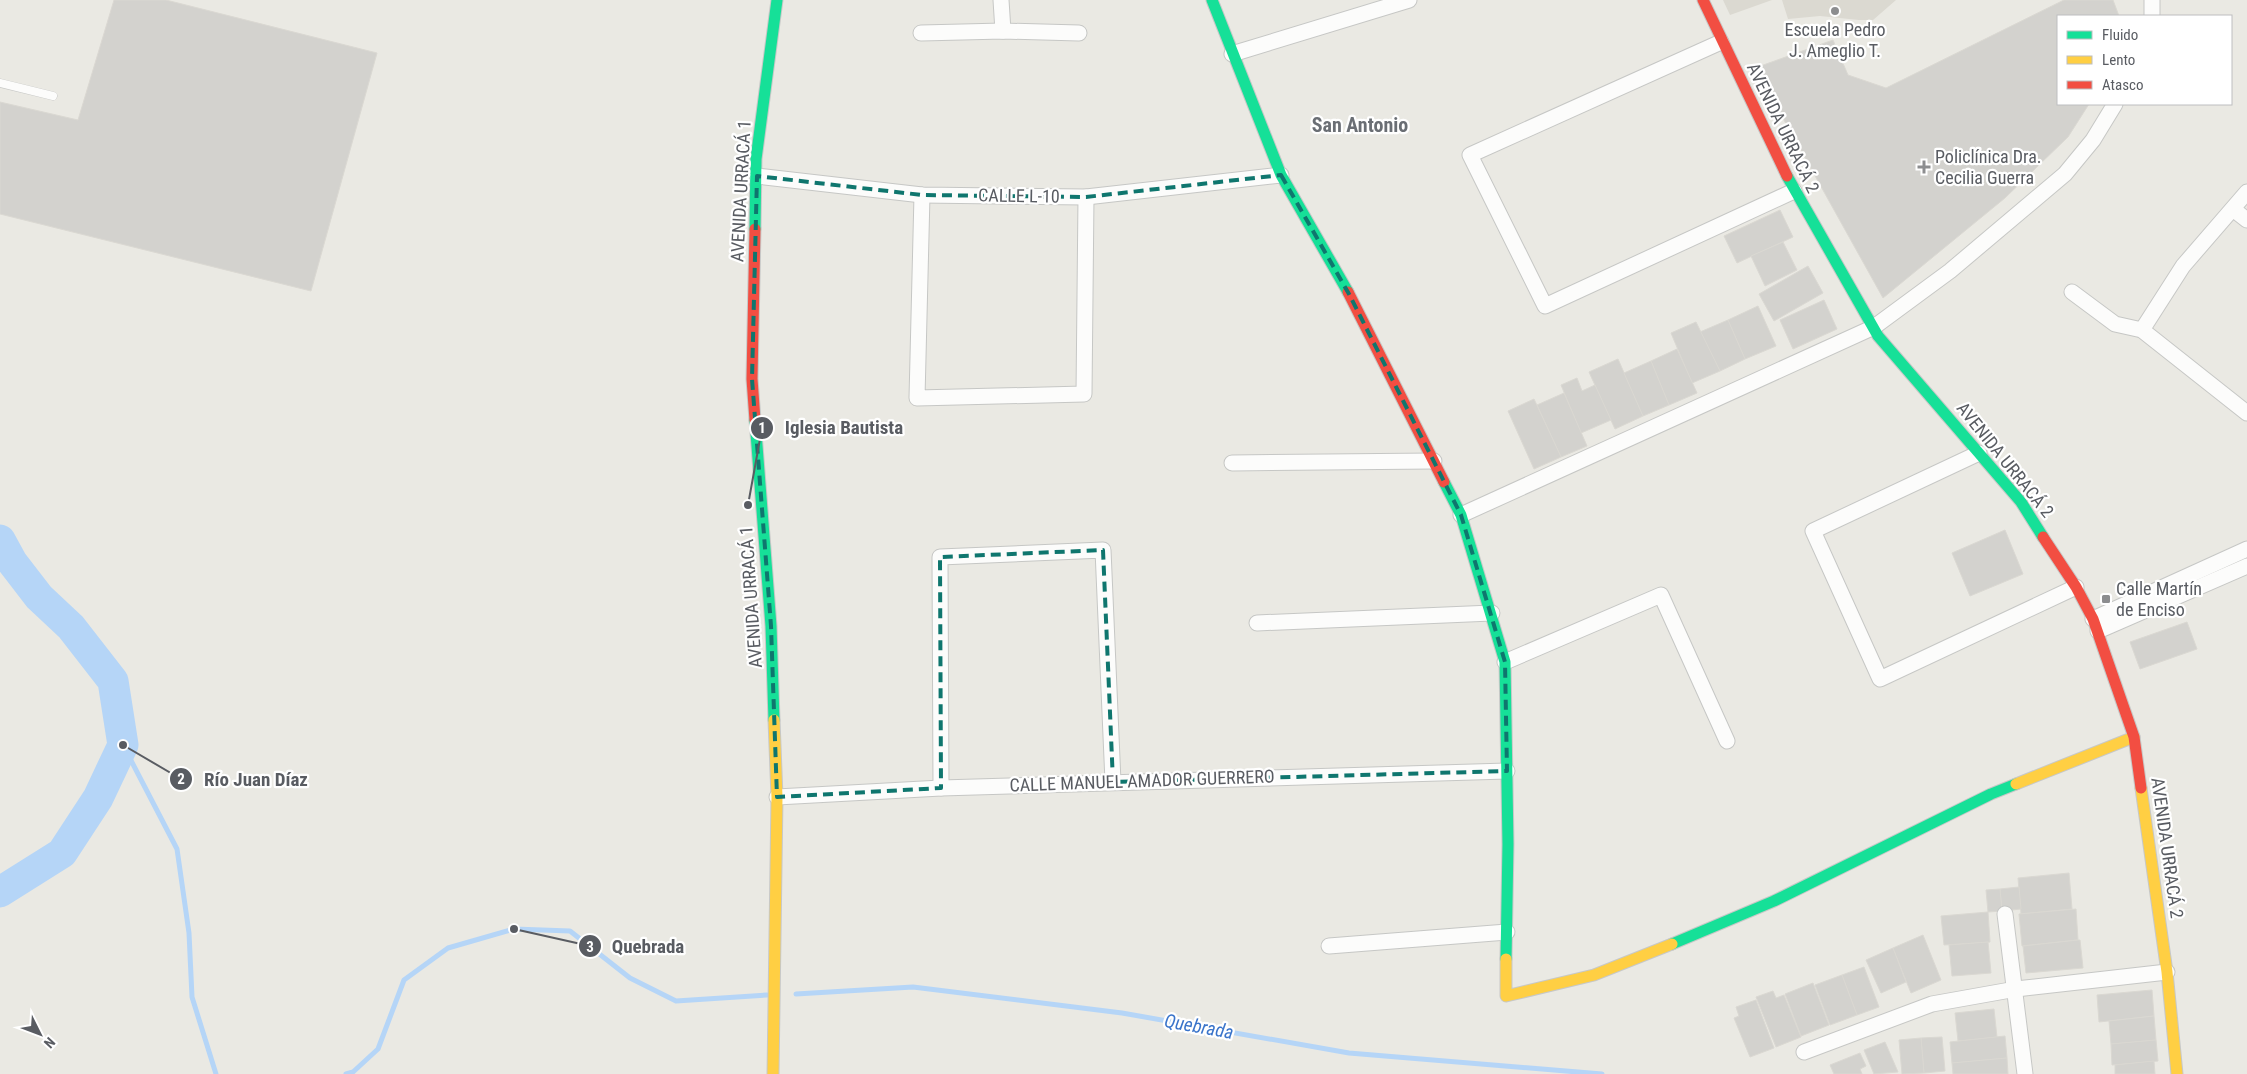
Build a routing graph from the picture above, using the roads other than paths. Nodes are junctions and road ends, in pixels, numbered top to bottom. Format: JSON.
{"nodes":[{"id":1,"x":777,"y":0,"type":"edge"},
{"id":2,"x":1001,"y":0,"type":"edge"},
{"id":3,"x":1212,"y":0,"type":"edge"},
{"id":4,"x":1409,"y":0,"type":"edge"},
{"id":5,"x":1703,"y":0,"type":"edge"},
{"id":6,"x":2152,"y":0,"type":"edge"},
{"id":7,"x":2152,"y":15,"type":"edge"},
{"id":8,"x":1003,"y":31,"type":"junction"},
{"id":9,"x":1079,"y":32,"type":"dead end"},
{"id":10,"x":921,"y":33,"type":"dead end"},
{"id":11,"x":1722,"y":42,"type":"junction"},
{"id":12,"x":1232,"y":54,"type":"junction"},
{"id":13,"x":0,"y":83,"type":"edge"},
{"id":14,"x":53,"y":96,"type":"dead end"},
{"id":15,"x":2114,"y":105,"type":"edge"},
{"id":16,"x":1281,"y":175,"type":"junction"},
{"id":17,"x":757,"y":176,"type":"junction"},
{"id":18,"x":1794,"y":191,"type":"junction"},
{"id":19,"x":2247,"y":192,"type":"edge"},
{"id":20,"x":922,"y":194,"type":"junction"},
{"id":21,"x":1086,"y":196,"type":"junction"},
{"id":22,"x":2233,"y":208,"type":"junction"},
{"id":23,"x":2247,"y":220,"type":"edge"},
{"id":24,"x":2072,"y":292,"type":"dead end"},
{"id":25,"x":1874,"y":327,"type":"junction"},
{"id":26,"x":2142,"y":330,"type":"junction"},
{"id":27,"x":2247,"y":413,"type":"edge"},
{"id":28,"x":1979,"y":453,"type":"junction"},
{"id":29,"x":1434,"y":461,"type":"junction"},
{"id":30,"x":1232,"y":463,"type":"dead end"},
{"id":31,"x":1461,"y":515,"type":"junction"},
{"id":32,"x":2247,"y":550,"type":"edge"},
{"id":33,"x":2247,"y":566,"type":"edge"},
{"id":34,"x":2076,"y":587,"type":"junction"},
{"id":35,"x":1492,"y":613,"type":"junction"},
{"id":36,"x":1257,"y":623,"type":"dead end"},
{"id":37,"x":2096,"y":625,"type":"junction"},
{"id":38,"x":1505,"y":662,"type":"junction"},
{"id":39,"x":2134,"y":737,"type":"junction"},
{"id":40,"x":1727,"y":741,"type":"dead end"},
{"id":41,"x":1507,"y":771,"type":"junction"},
{"id":42,"x":1113,"y":782,"type":"junction"},
{"id":43,"x":941,"y":788,"type":"junction"},
{"id":44,"x":777,"y":797,"type":"junction"},
{"id":45,"x":2005,"y":914,"type":"dead end"},
{"id":46,"x":1507,"y":932,"type":"junction"},
{"id":47,"x":1329,"y":946,"type":"dead end"},
{"id":48,"x":2167,"y":972,"type":"junction"},
{"id":49,"x":2016,"y":989,"type":"junction"},
{"id":50,"x":1804,"y":1052,"type":"dead end"},
{"id":51,"x":772,"y":1074,"type":"edge"},
{"id":52,"x":2025,"y":1074,"type":"edge"},
{"id":53,"x":2177,"y":1074,"type":"edge"}],
"edges":[{"from":1,"to":17,"type":"street","name":"AVENIDA URRACÁ 1"},
{"from":2,"to":8,"type":"street"},
{"from":3,"to":12,"type":"street"},
{"from":4,"to":12,"type":"street"},
{"from":5,"to":11,"type":"street","name":"AVENIDA URRACÁ 2"},
{"from":6,"to":7,"type":"street"},
{"from":8,"to":9,"type":"street"},
{"from":8,"to":10,"type":"street"},
{"from":11,"to":18,"type":"street","name":"AVENIDA URRACÁ 2"},
{"from":11,"to":18,"type":"street"},
{"from":12,"to":16,"type":"street"},
{"from":13,"to":14,"type":"lane"},
{"from":15,"to":25,"type":"street"},
{"from":16,"to":21,"type":"street","name":"CALLE L-10"},
{"from":16,"to":29,"type":"street"},
{"from":17,"to":20,"type":"street","name":"CALLE L-10"},
{"from":17,"to":44,"type":"street","name":"AVENIDA URRACÁ 1"},
{"from":18,"to":25,"type":"street","name":"AVENIDA URRACÁ 2"},
{"from":19,"to":22,"type":"street"},
{"from":20,"to":21,"type":"street","name":"CALLE L-10"},
{"from":20,"to":21,"type":"street"},
{"from":22,"to":23,"type":"street"},
{"from":22,"to":26,"type":"street"},
{"from":24,"to":26,"type":"street"},
{"from":25,"to":28,"type":"street","name":"AVENIDA URRACÁ 2"},
{"from":25,"to":31,"type":"street"},
{"from":26,"to":27,"type":"street"},
{"from":28,"to":34,"type":"street","name":"AVENIDA URRACÁ 2"},
{"from":28,"to":34,"type":"street"},
{"from":29,"to":30,"type":"street"},
{"from":29,"to":31,"type":"street"},
{"from":31,"to":35,"type":"street"},
{"from":32,"to":37,"type":"street"},
{"from":33,"to":37,"type":"street"},
{"from":34,"to":37,"type":"street","name":"AVENIDA URRACÁ 2"},
{"from":35,"to":36,"type":"street"},
{"from":35,"to":38,"type":"street"},
{"from":37,"to":39,"type":"street","name":"AVENIDA URRACÁ 2"},
{"from":38,"to":40,"type":"street"},
{"from":38,"to":41,"type":"street"},
{"from":39,"to":46,"type":"street"},
{"from":39,"to":48,"type":"street","name":"AVENIDA URRACÁ 2"},
{"from":41,"to":42,"type":"street","name":"CALLE MANUEL AMADOR GUERRERO"},
{"from":41,"to":46,"type":"street"},
{"from":42,"to":43,"type":"street","name":"CALLE MANUEL AMADOR GUERRERO"},
{"from":42,"to":43,"type":"street"},
{"from":43,"to":44,"type":"street","name":"CALLE MANUEL AMADOR GUERRERO"},
{"from":44,"to":51,"type":"street","name":"AVENIDA URRACÁ 1"},
{"from":45,"to":49,"type":"street"},
{"from":46,"to":47,"type":"street"},
{"from":48,"to":49,"type":"street"},
{"from":48,"to":53,"type":"street","name":"AVENIDA URRACÁ 2"},
{"from":49,"to":50,"type":"street"},
{"from":49,"to":52,"type":"street"}]}
